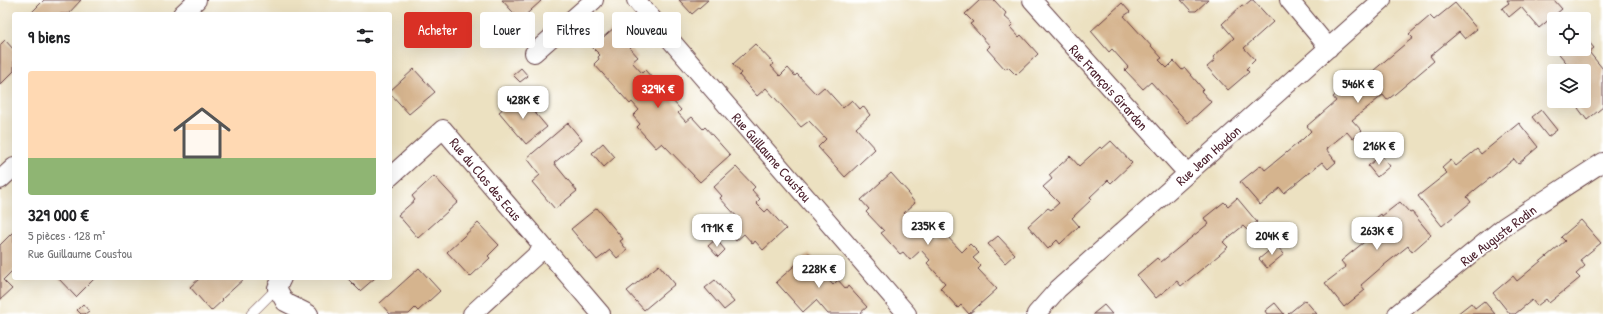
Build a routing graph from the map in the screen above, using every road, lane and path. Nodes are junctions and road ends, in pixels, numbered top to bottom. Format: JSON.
{"nodes":[{"id":1,"x":197,"y":0,"type":"edge"},
{"id":2,"x":594,"y":0,"type":"edge"},
{"id":3,"x":636,"y":0,"type":"edge"},
{"id":4,"x":1032,"y":0,"type":"edge"},
{"id":5,"x":1289,"y":0,"type":"edge"},
{"id":6,"x":1382,"y":0,"type":"edge"},
{"id":7,"x":184,"y":12,"type":"edge"},
{"id":8,"x":1328,"y":48,"type":"junction"},
{"id":9,"x":534,"y":53,"type":"dead end"},
{"id":10,"x":1603,"y":162,"type":"edge"},
{"id":11,"x":12,"y":169,"type":"edge"},
{"id":12,"x":1187,"y":173,"type":"junction"},
{"id":13,"x":392,"y":175,"type":"edge"},
{"id":14,"x":0,"y":180,"type":"edge"},
{"id":15,"x":544,"y":248,"type":"junction"},
{"id":16,"x":279,"y":283,"type":"edge"},
{"id":17,"x":251,"y":314,"type":"edge"},
{"id":18,"x":309,"y":314,"type":"edge"},
{"id":19,"x":472,"y":314,"type":"edge"},
{"id":20,"x":601,"y":314,"type":"edge"},
{"id":21,"x":907,"y":314,"type":"edge"},
{"id":22,"x":1036,"y":314,"type":"edge"},
{"id":23,"x":1397,"y":314,"type":"edge"}],
"edges":[{"from":1,"to":7,"type":"street"},
{"from":2,"to":9,"type":"street"},
{"from":3,"to":21,"type":"street","name":"Rue Guillaume Coustou"},
{"from":4,"to":12,"type":"street","name":"Rue François Girardon"},
{"from":5,"to":8,"type":"street"},
{"from":6,"to":8,"type":"street","name":"Rue Jean Houdon"},
{"from":8,"to":12,"type":"street","name":"Rue Jean Houdon"},
{"from":10,"to":23,"type":"street","name":"Rue Auguste Rodin"},
{"from":11,"to":14,"type":"street"},
{"from":12,"to":22,"type":"street","name":"Rue Jean Houdon"},
{"from":13,"to":15,"type":"street","name":"Rue du Clos des Ecus"},
{"from":15,"to":19,"type":"street"},
{"from":15,"to":20,"type":"street","name":"Rue du Clos des Ecus"},
{"from":16,"to":17,"type":"lane"},
{"from":16,"to":18,"type":"street"}]}
